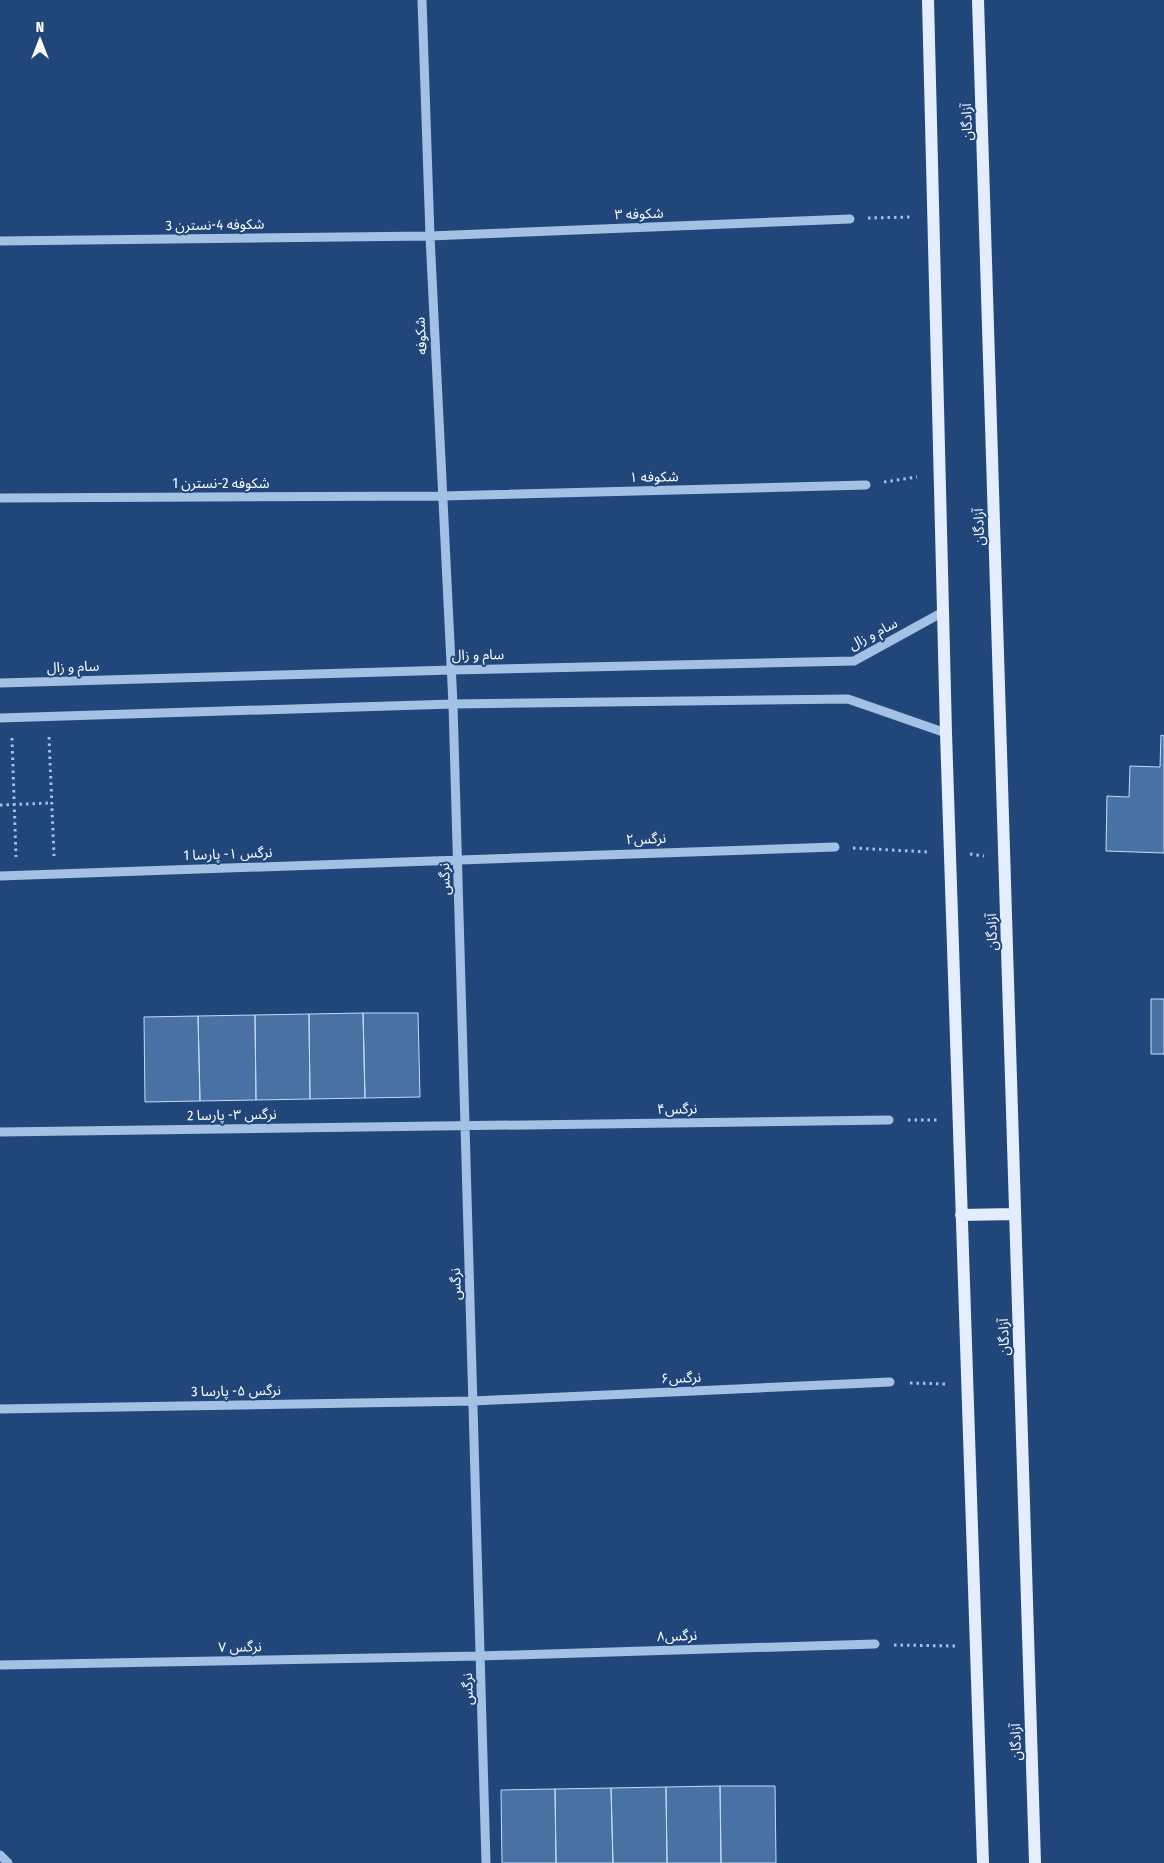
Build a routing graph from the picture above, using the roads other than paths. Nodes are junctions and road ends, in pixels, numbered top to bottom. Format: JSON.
{"nodes":[{"id":1,"x":422,"y":0,"type":"edge"},
{"id":2,"x":928,"y":0,"type":"edge"},
{"id":3,"x":978,"y":0,"type":"edge"},
{"id":4,"x":850,"y":219,"type":"dead end"},
{"id":5,"x":430,"y":236,"type":"junction"},
{"id":6,"x":0,"y":242,"type":"edge"},
{"id":7,"x":866,"y":485,"type":"dead end"},
{"id":8,"x":442,"y":496,"type":"junction"},
{"id":9,"x":0,"y":498,"type":"edge"},
{"id":10,"x":943,"y":612,"type":"junction"},
{"id":11,"x":452,"y":670,"type":"junction"},
{"id":12,"x":0,"y":683,"type":"edge"},
{"id":13,"x":453,"y":704,"type":"junction"},
{"id":14,"x":0,"y":718,"type":"edge"},
{"id":15,"x":946,"y":733,"type":"junction"},
{"id":16,"x":836,"y":847,"type":"road end"},
{"id":17,"x":458,"y":859,"type":"junction"},
{"id":18,"x":0,"y":876,"type":"edge"},
{"id":19,"x":888,"y":1120,"type":"dead end"},
{"id":20,"x":465,"y":1126,"type":"junction"},
{"id":21,"x":0,"y":1132,"type":"edge"},
{"id":22,"x":1015,"y":1214,"type":"junction"},
{"id":23,"x":961,"y":1216,"type":"junction"},
{"id":24,"x":890,"y":1382,"type":"road end"},
{"id":25,"x":473,"y":1400,"type":"junction"},
{"id":26,"x":0,"y":1409,"type":"edge"},
{"id":27,"x":876,"y":1644,"type":"road end"},
{"id":28,"x":480,"y":1656,"type":"junction"},
{"id":29,"x":0,"y":1665,"type":"edge"},
{"id":30,"x":0,"y":1855,"type":"edge"},
{"id":31,"x":8,"y":1863,"type":"edge"},
{"id":32,"x":486,"y":1863,"type":"edge"},
{"id":33,"x":983,"y":1863,"type":"edge"},
{"id":34,"x":1035,"y":1863,"type":"edge"}],
"edges":[{"from":1,"to":5,"type":"street","name":"شکوفه"},
{"from":2,"to":10,"type":"main road"},
{"from":3,"to":22,"type":"main road","name":"آزادگان"},
{"from":4,"to":5,"type":"street","name":"شکوفه ۳"},
{"from":5,"to":6,"type":"street","name":"شکوفه 4-نسترن 3"},
{"from":5,"to":8,"type":"street","name":"شکوفه"},
{"from":7,"to":8,"type":"street","name":"شکوفه ۱"},
{"from":8,"to":9,"type":"street","name":"شکوفه 2-نسترن 1"},
{"from":8,"to":11,"type":"street","name":"شکوفه"},
{"from":10,"to":11,"type":"street","name":"سام و زال"},
{"from":10,"to":15,"type":"main road"},
{"from":11,"to":12,"type":"street","name":"سام و زال"},
{"from":11,"to":13,"type":"street","name":"نرگس"},
{"from":13,"to":14,"type":"street"},
{"from":13,"to":15,"type":"street"},
{"from":13,"to":17,"type":"street","name":"نرگس"},
{"from":15,"to":23,"type":"main road"},
{"from":16,"to":17,"type":"street","name":"نرگس۲"},
{"from":17,"to":18,"type":"street","name":"نرگس ۱- پارسا 1"},
{"from":17,"to":20,"type":"street","name":"نرگس"},
{"from":19,"to":20,"type":"street","name":"نرگس۴"},
{"from":20,"to":21,"type":"street","name":"نرگس ۳- پارسا 2"},
{"from":20,"to":25,"type":"street","name":"نرگس"},
{"from":22,"to":23,"type":"main road"},
{"from":22,"to":34,"type":"main road","name":"آزادگان"},
{"from":23,"to":33,"type":"main road"},
{"from":24,"to":25,"type":"street","name":"نرگس۶"},
{"from":25,"to":26,"type":"street","name":"نرگس ۵- پارسا 3"},
{"from":25,"to":28,"type":"street","name":"نرگس"},
{"from":27,"to":28,"type":"street","name":"نرگس۸"},
{"from":28,"to":29,"type":"street","name":"نرگس ۷"},
{"from":28,"to":32,"type":"street","name":"نرگس"},
{"from":30,"to":31,"type":"street"}]}
